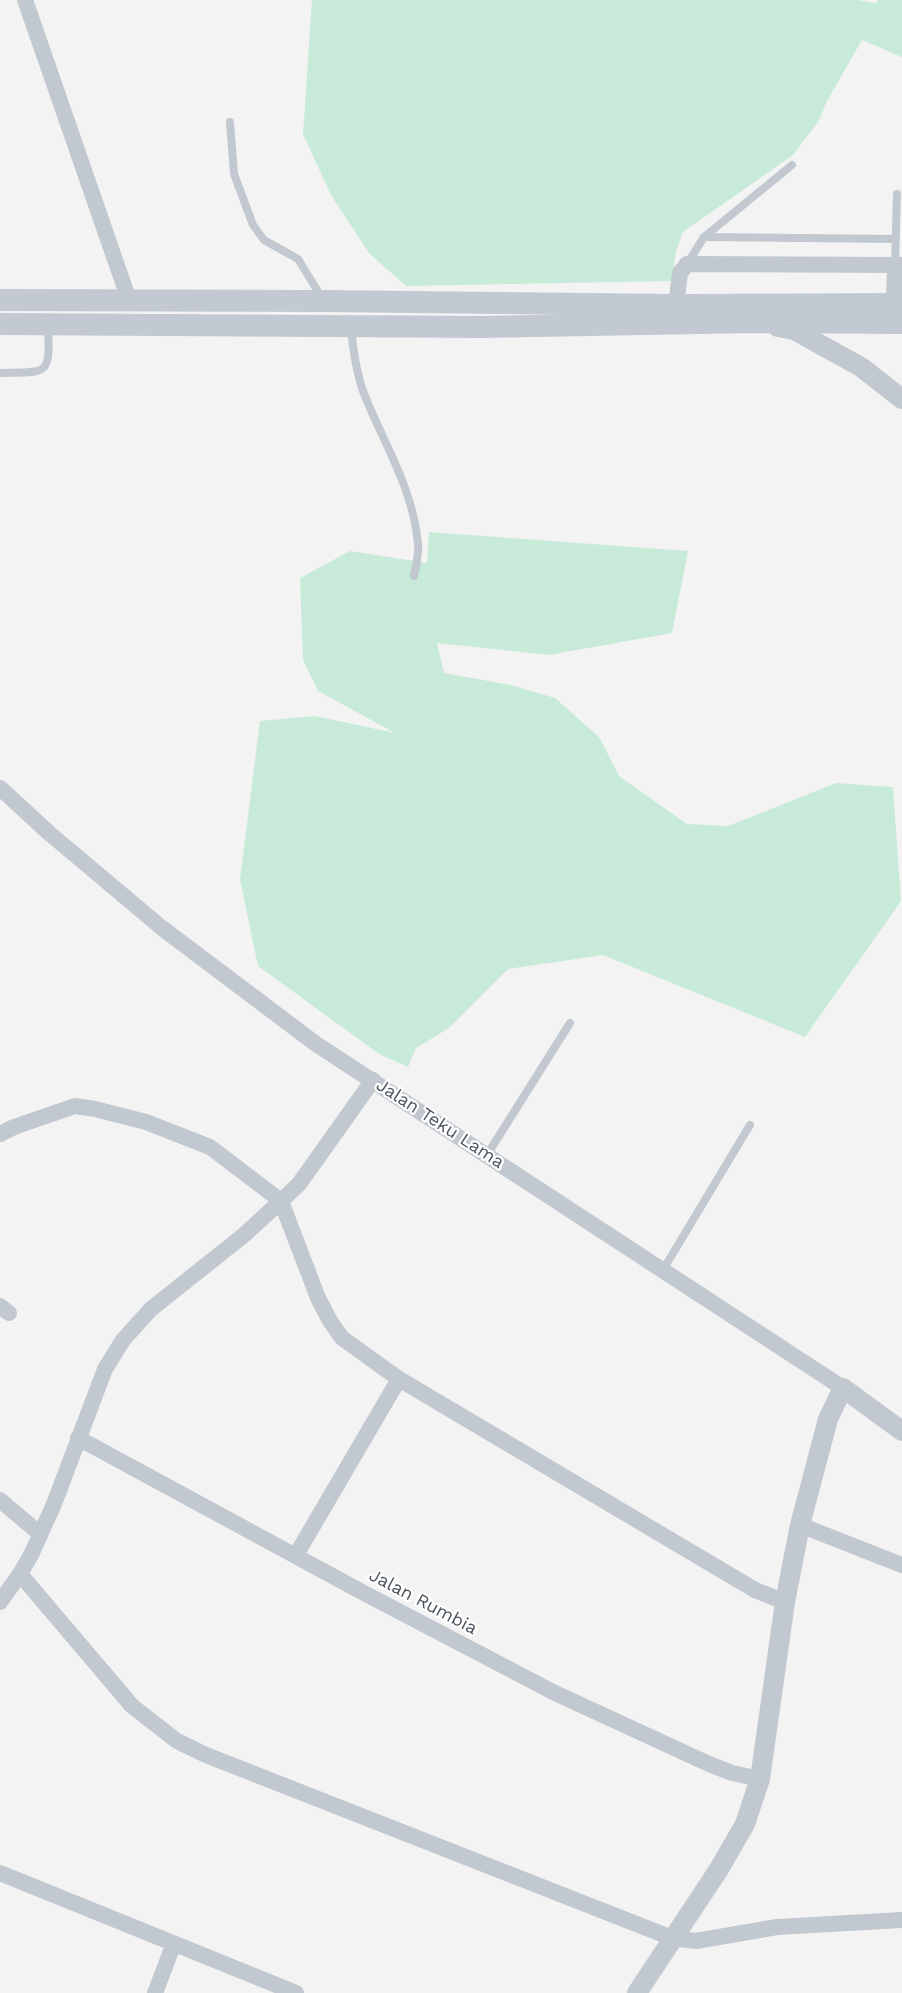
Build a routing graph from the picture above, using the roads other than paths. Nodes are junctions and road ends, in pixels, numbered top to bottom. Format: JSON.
{"nodes":[{"id":1,"x":25,"y":0,"type":"edge"},
{"id":2,"x":230,"y":122,"type":"dead end"},
{"id":3,"x":792,"y":165,"type":"dead end"},
{"id":4,"x":897,"y":194,"type":"dead end"},
{"id":5,"x":704,"y":237,"type":"junction"},
{"id":6,"x":896,"y":239,"type":"junction"},
{"id":7,"x":687,"y":264,"type":"junction"},
{"id":8,"x":899,"y":265,"type":"edge"},
{"id":9,"x":0,"y":300,"type":"edge"},
{"id":10,"x":129,"y":300,"type":"junction"},
{"id":11,"x":324,"y":301,"type":"junction"},
{"id":12,"x":676,"y":305,"type":"junction"},
{"id":13,"x":899,"y":310,"type":"edge"},
{"id":14,"x":754,"y":322,"type":"junction"},
{"id":15,"x":0,"y":324,"type":"edge"},
{"id":16,"x":48,"y":324,"type":"junction"},
{"id":17,"x":351,"y":327,"type":"junction"},
{"id":18,"x":0,"y":373,"type":"edge"},
{"id":19,"x":902,"y":399,"type":"edge"},
{"id":20,"x":414,"y":576,"type":"dead end"},
{"id":21,"x":0,"y":788,"type":"edge"},
{"id":22,"x":570,"y":1023,"type":"dead end"},
{"id":23,"x":373,"y":1080,"type":"junction"},
{"id":24,"x":750,"y":1125,"type":"dead end"},
{"id":25,"x":0,"y":1134,"type":"edge"},
{"id":26,"x":487,"y":1155,"type":"junction"},
{"id":27,"x":281,"y":1201,"type":"junction"},
{"id":28,"x":663,"y":1270,"type":"junction"},
{"id":29,"x":399,"y":1379,"type":"junction"},
{"id":30,"x":843,"y":1388,"type":"junction"},
{"id":31,"x":902,"y":1431,"type":"edge"},
{"id":32,"x":78,"y":1438,"type":"junction"},
{"id":33,"x":0,"y":1500,"type":"edge"},
{"id":34,"x":800,"y":1525,"type":"junction"},
{"id":35,"x":39,"y":1533,"type":"junction"},
{"id":36,"x":296,"y":1555,"type":"junction"},
{"id":37,"x":902,"y":1565,"type":"edge"},
{"id":38,"x":20,"y":1574,"type":"junction"},
{"id":39,"x":0,"y":1602,"type":"edge"},
{"id":40,"x":785,"y":1602,"type":"junction"},
{"id":41,"x":760,"y":1779,"type":"junction"},
{"id":42,"x":0,"y":1872,"type":"edge"},
{"id":43,"x":902,"y":1920,"type":"edge"},
{"id":44,"x":672,"y":1938,"type":"junction"},
{"id":45,"x":174,"y":1942,"type":"junction"},
{"id":46,"x":155,"y":1993,"type":"edge"},
{"id":47,"x":296,"y":1993,"type":"edge"},
{"id":48,"x":637,"y":1993,"type":"edge"}],
"edges":[{"from":1,"to":10,"type":"street"},
{"from":2,"to":11,"type":"lane"},
{"from":3,"to":5,"type":"lane"},
{"from":4,"to":6,"type":"lane"},
{"from":5,"to":6,"type":"lane"},
{"from":5,"to":7,"type":"lane"},
{"from":6,"to":8,"type":"lane"},
{"from":7,"to":8,"type":"street"},
{"from":7,"to":12,"type":"street"},
{"from":8,"to":13,"type":"street"},
{"from":9,"to":10,"type":"main road"},
{"from":10,"to":11,"type":"main road"},
{"from":11,"to":12,"type":"main road"},
{"from":12,"to":13,"type":"main road"},
{"from":13,"to":14,"type":"main road"},
{"from":14,"to":17,"type":"main road"},
{"from":14,"to":19,"type":"street"},
{"from":15,"to":16,"type":"main road"},
{"from":16,"to":17,"type":"main road"},
{"from":16,"to":18,"type":"lane"},
{"from":17,"to":20,"type":"lane"},
{"from":21,"to":23,"type":"street","name":"Jalan Teku Lama"},
{"from":22,"to":26,"type":"lane"},
{"from":23,"to":26,"type":"street","name":"Jalan Teku Lama"},
{"from":23,"to":27,"type":"street"},
{"from":24,"to":28,"type":"lane"},
{"from":25,"to":27,"type":"street"},
{"from":26,"to":28,"type":"street","name":"Jalan Teku Lama"},
{"from":27,"to":29,"type":"street"},
{"from":27,"to":32,"type":"street"},
{"from":28,"to":30,"type":"street","name":"Jalan Teku Lama"},
{"from":29,"to":36,"type":"street"},
{"from":29,"to":40,"type":"street"},
{"from":30,"to":31,"type":"street","name":"Jalan Teku Lama"},
{"from":30,"to":34,"type":"street"},
{"from":32,"to":35,"type":"street"},
{"from":32,"to":36,"type":"street","name":"Jalan Rumbia"},
{"from":33,"to":35,"type":"street"},
{"from":34,"to":37,"type":"street"},
{"from":34,"to":40,"type":"street"},
{"from":35,"to":38,"type":"street"},
{"from":36,"to":41,"type":"street","name":"Jalan Rumbia"},
{"from":38,"to":39,"type":"street"},
{"from":38,"to":44,"type":"street"},
{"from":40,"to":41,"type":"street"},
{"from":41,"to":44,"type":"street"},
{"from":42,"to":45,"type":"street"},
{"from":43,"to":44,"type":"street"},
{"from":44,"to":48,"type":"street"},
{"from":45,"to":46,"type":"street"},
{"from":45,"to":47,"type":"street"}]}
